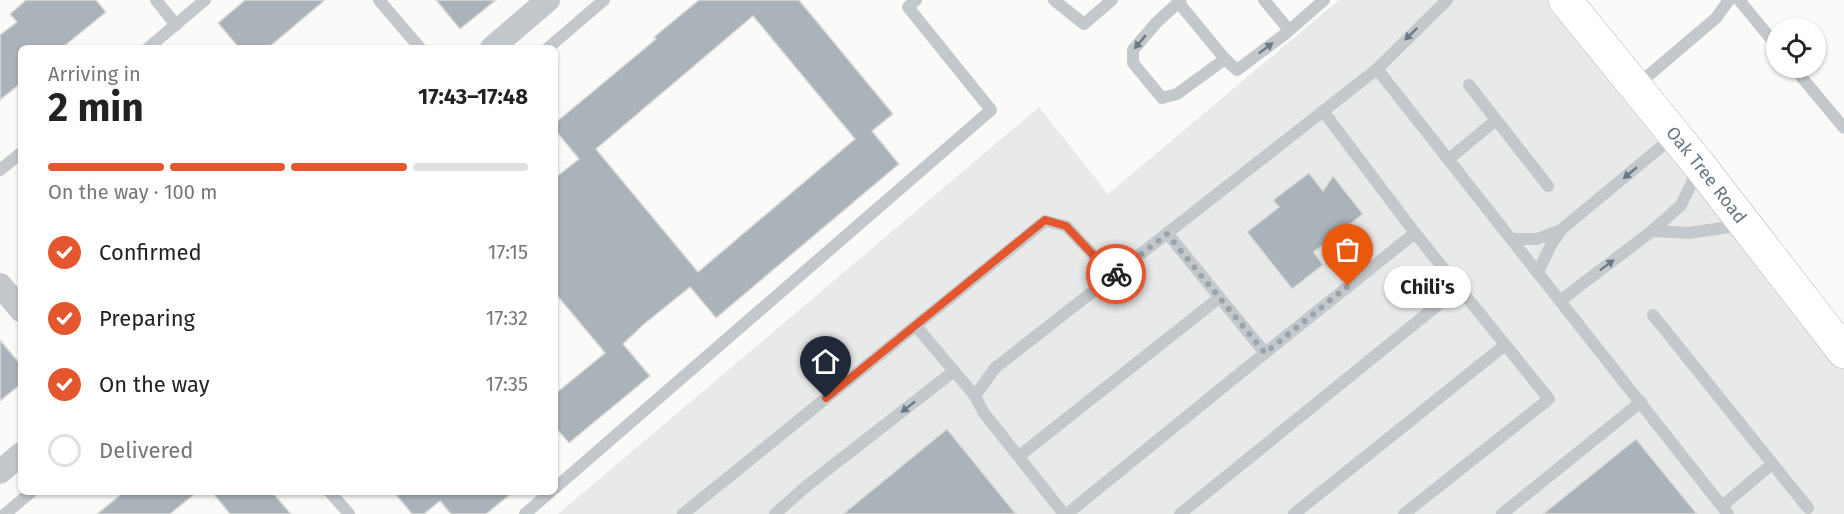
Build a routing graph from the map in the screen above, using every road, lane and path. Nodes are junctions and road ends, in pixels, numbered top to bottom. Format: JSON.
{"nodes":[{"id":1,"x":156,"y":0,"type":"edge"},
{"id":2,"x":205,"y":0,"type":"edge"},
{"id":3,"x":380,"y":0,"type":"edge"},
{"id":4,"x":548,"y":0,"type":"edge"},
{"id":5,"x":604,"y":0,"type":"edge"},
{"id":6,"x":916,"y":0,"type":"edge"},
{"id":7,"x":1054,"y":0,"type":"edge"},
{"id":8,"x":1112,"y":0,"type":"edge"},
{"id":9,"x":1264,"y":0,"type":"edge"},
{"id":10,"x":1324,"y":0,"type":"edge"},
{"id":11,"x":1447,"y":0,"type":"edge"},
{"id":12,"x":1729,"y":0,"type":"edge"},
{"id":13,"x":1739,"y":0,"type":"edge"},
{"id":14,"x":1179,"y":1,"type":"edge"},
{"id":15,"x":1574,"y":4,"type":"edge"},
{"id":16,"x":176,"y":25,"type":"junction"},
{"id":17,"x":1289,"y":30,"type":"junction"},
{"id":18,"x":1766,"y":33,"type":"edge"},
{"id":19,"x":152,"y":45,"type":"edge"},
{"id":20,"x":418,"y":45,"type":"edge"},
{"id":21,"x":496,"y":45,"type":"edge"},
{"id":22,"x":552,"y":45,"type":"edge"},
{"id":23,"x":1225,"y":59,"type":"junction"},
{"id":24,"x":1377,"y":69,"type":"junction"},
{"id":25,"x":1802,"y":78,"type":"edge"},
{"id":26,"x":1469,"y":85,"type":"dead end"},
{"id":27,"x":1635,"y":87,"type":"junction"},
{"id":28,"x":1323,"y":111,"type":"junction"},
{"id":29,"x":1496,"y":120,"type":"junction"},
{"id":30,"x":1844,"y":128,"type":"edge"},
{"id":31,"x":1675,"y":135,"type":"junction"},
{"id":32,"x":18,"y":155,"type":"edge"},
{"id":33,"x":1449,"y":159,"type":"junction"},
{"id":34,"x":1700,"y":166,"type":"junction"},
{"id":35,"x":0,"y":170,"type":"edge"},
{"id":36,"x":1548,"y":186,"type":"dead end"},
{"id":37,"x":1744,"y":225,"type":"junction"},
{"id":38,"x":1562,"y":229,"type":"junction"},
{"id":39,"x":1652,"y":231,"type":"junction"},
{"id":40,"x":1415,"y":233,"type":"junction"},
{"id":41,"x":1167,"y":234,"type":"junction"},
{"id":42,"x":1513,"y":239,"type":"junction"},
{"id":43,"x":1538,"y":272,"type":"junction"},
{"id":44,"x":1113,"y":276,"type":"junction"},
{"id":45,"x":0,"y":285,"type":"edge"},
{"id":46,"x":1460,"y":287,"type":"junction"},
{"id":47,"x":1219,"y":298,"type":"junction"},
{"id":48,"x":1561,"y":300,"type":"junction"},
{"id":49,"x":18,"y":306,"type":"edge"},
{"id":50,"x":1653,"y":315,"type":"dead end"},
{"id":51,"x":916,"y":326,"type":"junction"},
{"id":52,"x":1505,"y":345,"type":"junction"},
{"id":53,"x":1844,"y":352,"type":"edge"},
{"id":54,"x":1265,"y":353,"type":"junction"},
{"id":55,"x":954,"y":371,"type":"junction"},
{"id":56,"x":975,"y":396,"type":"junction"},
{"id":57,"x":1641,"y":402,"type":"junction"},
{"id":58,"x":1019,"y":456,"type":"junction"},
{"id":59,"x":18,"y":457,"type":"edge"},
{"id":60,"x":1772,"y":464,"type":"junction"},
{"id":61,"x":0,"y":472,"type":"edge"},
{"id":62,"x":558,"y":485,"type":"edge"},
{"id":63,"x":27,"y":495,"type":"edge"},
{"id":64,"x":333,"y":495,"type":"edge"},
{"id":65,"x":547,"y":495,"type":"edge"},
{"id":66,"x":1808,"y":508,"type":"dead end"},
{"id":67,"x":1725,"y":510,"type":"edge"},
{"id":68,"x":5,"y":514,"type":"edge"},
{"id":69,"x":349,"y":514,"type":"edge"},
{"id":70,"x":525,"y":514,"type":"edge"},
{"id":71,"x":683,"y":514,"type":"edge"},
{"id":72,"x":774,"y":514,"type":"edge"},
{"id":73,"x":1066,"y":514,"type":"edge"},
{"id":74,"x":1180,"y":514,"type":"edge"},
{"id":75,"x":1294,"y":514,"type":"edge"},
{"id":76,"x":1404,"y":514,"type":"edge"},
{"id":77,"x":1502,"y":514,"type":"edge"}],
"edges":[{"from":1,"to":16,"type":"lane"},
{"from":2,"to":16,"type":"lane"},
{"from":3,"to":20,"type":"lane"},
{"from":4,"to":21,"type":"street"},
{"from":5,"to":22,"type":"lane"},
{"from":6,"to":62,"type":"lane"},
{"from":7,"to":8,"type":"lane"},
{"from":9,"to":17,"type":"lane"},
{"from":10,"to":17,"type":"lane"},
{"from":11,"to":24,"type":"lane","one_way":true},
{"from":12,"to":27,"type":"lane"},
{"from":13,"to":18,"type":"lane"},
{"from":14,"to":23,"type":"lane"},
{"from":14,"to":23,"type":"lane","one_way":true},
{"from":15,"to":27,"type":"main road","name":"Oak Tree Road"},
{"from":16,"to":19,"type":"lane"},
{"from":23,"to":17,"type":"lane","one_way":true},
{"from":24,"to":28,"type":"lane"},
{"from":24,"to":33,"type":"lane"},
{"from":25,"to":30,"type":"lane"},
{"from":26,"to":29,"type":"lane"},
{"from":27,"to":31,"type":"main road","name":"Oak Tree Road"},
{"from":28,"to":40,"type":"lane"},
{"from":28,"to":41,"type":"lane"},
{"from":29,"to":33,"type":"lane"},
{"from":29,"to":36,"type":"lane"},
{"from":31,"to":34,"type":"main road","name":"Oak Tree Road"},
{"from":31,"to":38,"type":"lane","one_way":true},
{"from":32,"to":35,"type":"lane"},
{"from":33,"to":42,"type":"lane"},
{"from":34,"to":37,"type":"main road","name":"Oak Tree Road"},
{"from":34,"to":39,"type":"lane"},
{"from":37,"to":39,"type":"lane"},
{"from":37,"to":53,"type":"main road","name":"Oak Tree Road"},
{"from":38,"to":42,"type":"lane"},
{"from":38,"to":43,"type":"lane"},
{"from":48,"to":39,"type":"lane","one_way":true},
{"from":40,"to":46,"type":"lane"},
{"from":40,"to":54,"type":"lane"},
{"from":41,"to":44,"type":"lane"},
{"from":41,"to":47,"type":"lane"},
{"from":42,"to":43,"type":"lane"},
{"from":43,"to":48,"type":"lane"},
{"from":44,"to":51,"type":"lane"},
{"from":44,"to":56,"type":"lane"},
{"from":45,"to":49,"type":"street"},
{"from":46,"to":52,"type":"lane"},
{"from":46,"to":74,"type":"lane"},
{"from":47,"to":54,"type":"lane"},
{"from":47,"to":58,"type":"lane"},
{"from":48,"to":57,"type":"lane"},
{"from":50,"to":60,"type":"lane"},
{"from":51,"to":55,"type":"lane"},
{"from":51,"to":71,"type":"lane"},
{"from":52,"to":75,"type":"lane"},
{"from":52,"to":76,"type":"lane"},
{"from":54,"to":73,"type":"lane"},
{"from":55,"to":56,"type":"lane"},
{"from":55,"to":72,"type":"lane","one_way":true},
{"from":56,"to":58,"type":"lane"},
{"from":57,"to":67,"type":"lane"},
{"from":57,"to":77,"type":"lane"},
{"from":58,"to":73,"type":"lane"},
{"from":59,"to":61,"type":"street"},
{"from":60,"to":66,"type":"lane"},
{"from":60,"to":67,"type":"lane"},
{"from":63,"to":68,"type":"lane"},
{"from":64,"to":69,"type":"lane"},
{"from":65,"to":70,"type":"lane"}]}
